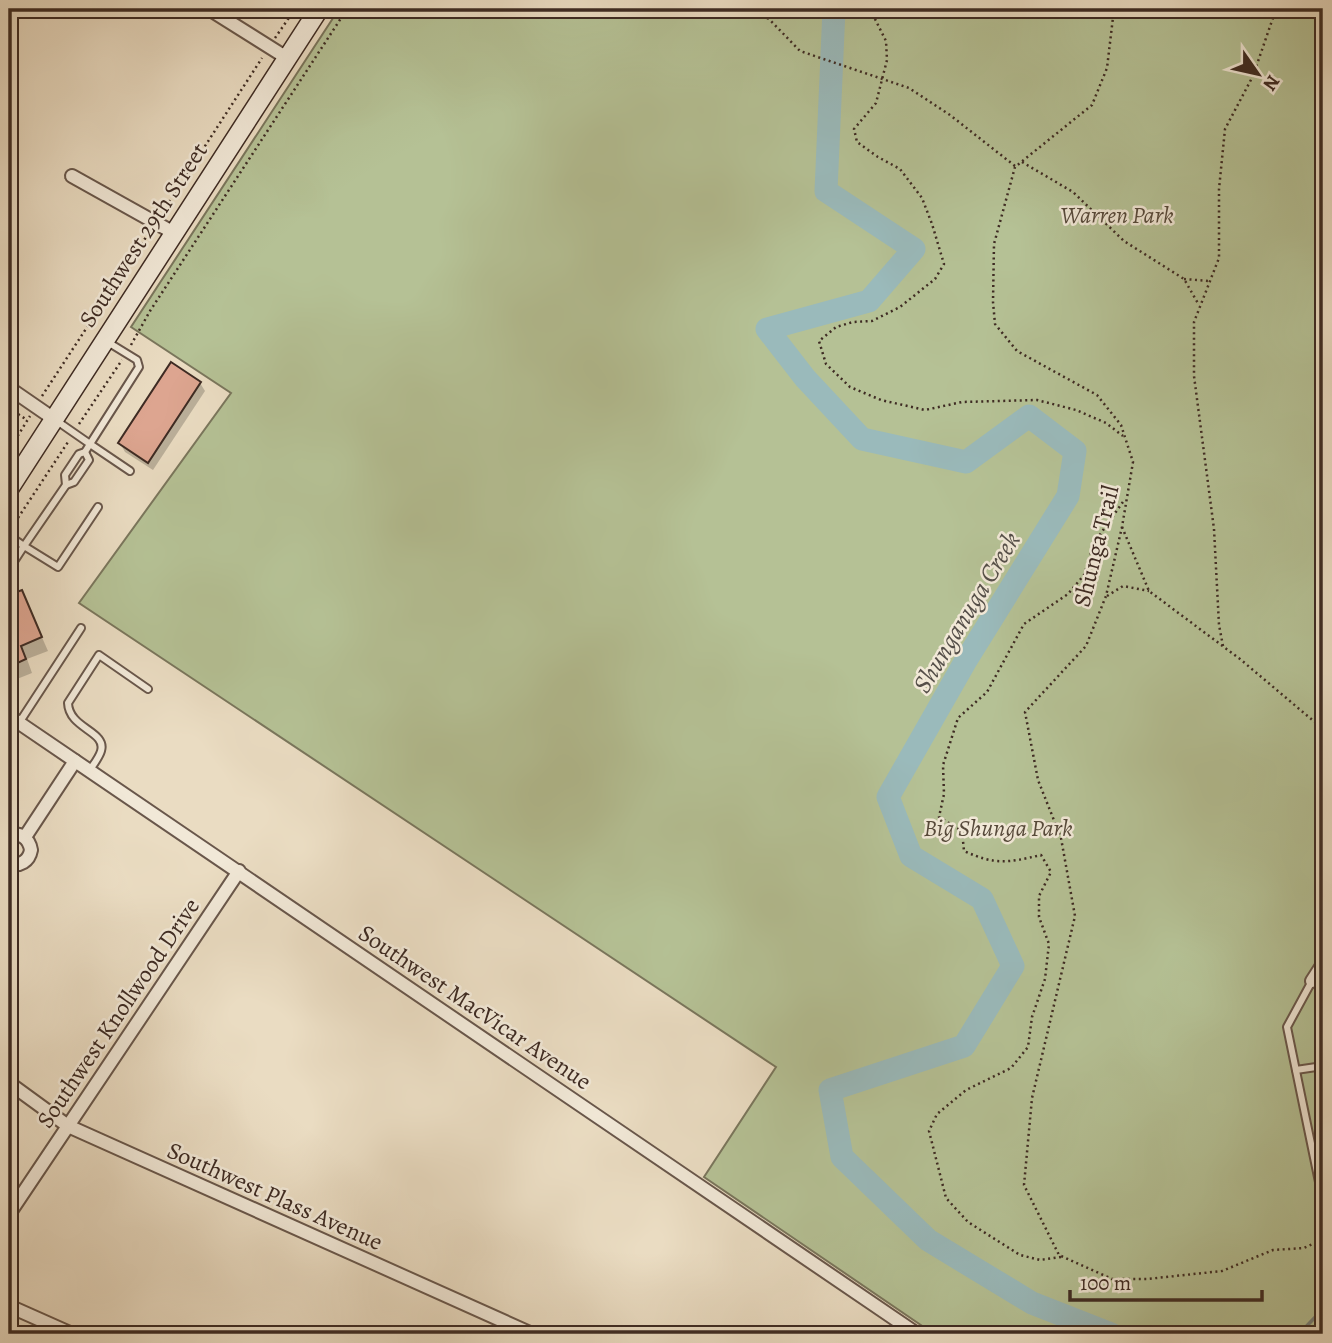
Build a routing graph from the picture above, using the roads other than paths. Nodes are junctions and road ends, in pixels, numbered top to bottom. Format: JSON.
{"nodes":[{"id":1,"x":209,"y":9,"type":"edge"},
{"id":2,"x":319,"y":9,"type":"edge"},
{"id":3,"x":287,"y":58,"type":"junction"},
{"id":4,"x":72,"y":176,"type":"dead end"},
{"id":5,"x":174,"y":233,"type":"junction"},
{"id":6,"x":105,"y":340,"type":"junction"},
{"id":7,"x":9,"y":388,"type":"edge"},
{"id":8,"x":54,"y":419,"type":"junction"},
{"id":9,"x":90,"y":444,"type":"junction"},
{"id":10,"x":85,"y":452,"type":"junction"},
{"id":11,"x":130,"y":471,"type":"dead end"},
{"id":12,"x":66,"y":485,"type":"junction"},
{"id":13,"x":9,"y":489,"type":"edge"},
{"id":14,"x":98,"y":507,"type":"dead end"},
{"id":15,"x":9,"y":534,"type":"edge"},
{"id":16,"x":24,"y":546,"type":"junction"},
{"id":17,"x":9,"y":569,"type":"edge"},
{"id":18,"x":81,"y":628,"type":"dead end"},
{"id":19,"x":148,"y":689,"type":"dead end"},
{"id":20,"x":14,"y":719,"type":"edge"},
{"id":21,"x":75,"y":761,"type":"junction"},
{"id":22,"x":89,"y":771,"type":"junction"},
{"id":23,"x":9,"y":835,"type":"edge"},
{"id":24,"x":25,"y":837,"type":"junction"},
{"id":25,"x":9,"y":863,"type":"edge"},
{"id":26,"x":239,"y":871,"type":"junction"},
{"id":27,"x":1323,"y":964,"type":"edge"},
{"id":28,"x":1312,"y":981,"type":"joint"},
{"id":29,"x":1323,"y":1066,"type":"edge"},
{"id":30,"x":1296,"y":1070,"type":"junction"},
{"id":31,"x":9,"y":1083,"type":"edge"},
{"id":32,"x":68,"y":1126,"type":"junction"},
{"id":33,"x":1323,"y":1187,"type":"edge"},
{"id":34,"x":9,"y":1214,"type":"edge"},
{"id":35,"x":9,"y":1306,"type":"edge"},
{"id":36,"x":72,"y":1334,"type":"edge"},
{"id":37,"x":532,"y":1334,"type":"edge"},
{"id":38,"x":917,"y":1334,"type":"edge"}],
"edges":[{"from":1,"to":3,"type":"street"},
{"from":2,"to":3,"type":"main road","name":"Southwest 29th Street"},
{"from":3,"to":5,"type":"main road","name":"Southwest 29th Street"},
{"from":4,"to":5,"type":"street"},
{"from":5,"to":6,"type":"main road","name":"Southwest 29th Street"},
{"from":6,"to":8,"type":"main road","name":"Southwest 29th Street"},
{"from":6,"to":9,"type":"lane"},
{"from":7,"to":8,"type":"street"},
{"from":8,"to":9,"type":"lane"},
{"from":8,"to":13,"type":"main road","name":"Southwest 29th Street"},
{"from":9,"to":10,"type":"lane"},
{"from":9,"to":11,"type":"lane"},
{"from":10,"to":12,"type":"lane"},
{"from":10,"to":12,"type":"lane"},
{"from":12,"to":16,"type":"lane"},
{"from":14,"to":16,"type":"lane"},
{"from":15,"to":16,"type":"lane"},
{"from":16,"to":17,"type":"lane"},
{"from":18,"to":20,"type":"lane"},
{"from":19,"to":22,"type":"lane"},
{"from":20,"to":21,"type":"street","name":"Southwest MacVicar Avenue"},
{"from":21,"to":22,"type":"street","name":"Southwest MacVicar Avenue"},
{"from":21,"to":24,"type":"street"},
{"from":22,"to":26,"type":"street","name":"Southwest MacVicar Avenue"},
{"from":23,"to":24,"type":"street"},
{"from":24,"to":25,"type":"street"},
{"from":26,"to":32,"type":"street","name":"Southwest Knollwood Drive"},
{"from":26,"to":38,"type":"street","name":"Southwest MacVicar Avenue"},
{"from":27,"to":28,"type":"street"},
{"from":28,"to":30,"type":"lane"},
{"from":29,"to":30,"type":"lane"},
{"from":30,"to":33,"type":"lane"},
{"from":31,"to":32,"type":"street","name":"Southwest Plass Avenue"},
{"from":32,"to":34,"type":"street","name":"Southwest Knollwood Drive"},
{"from":32,"to":37,"type":"street","name":"Southwest Plass Avenue"},
{"from":35,"to":36,"type":"street"}]}
